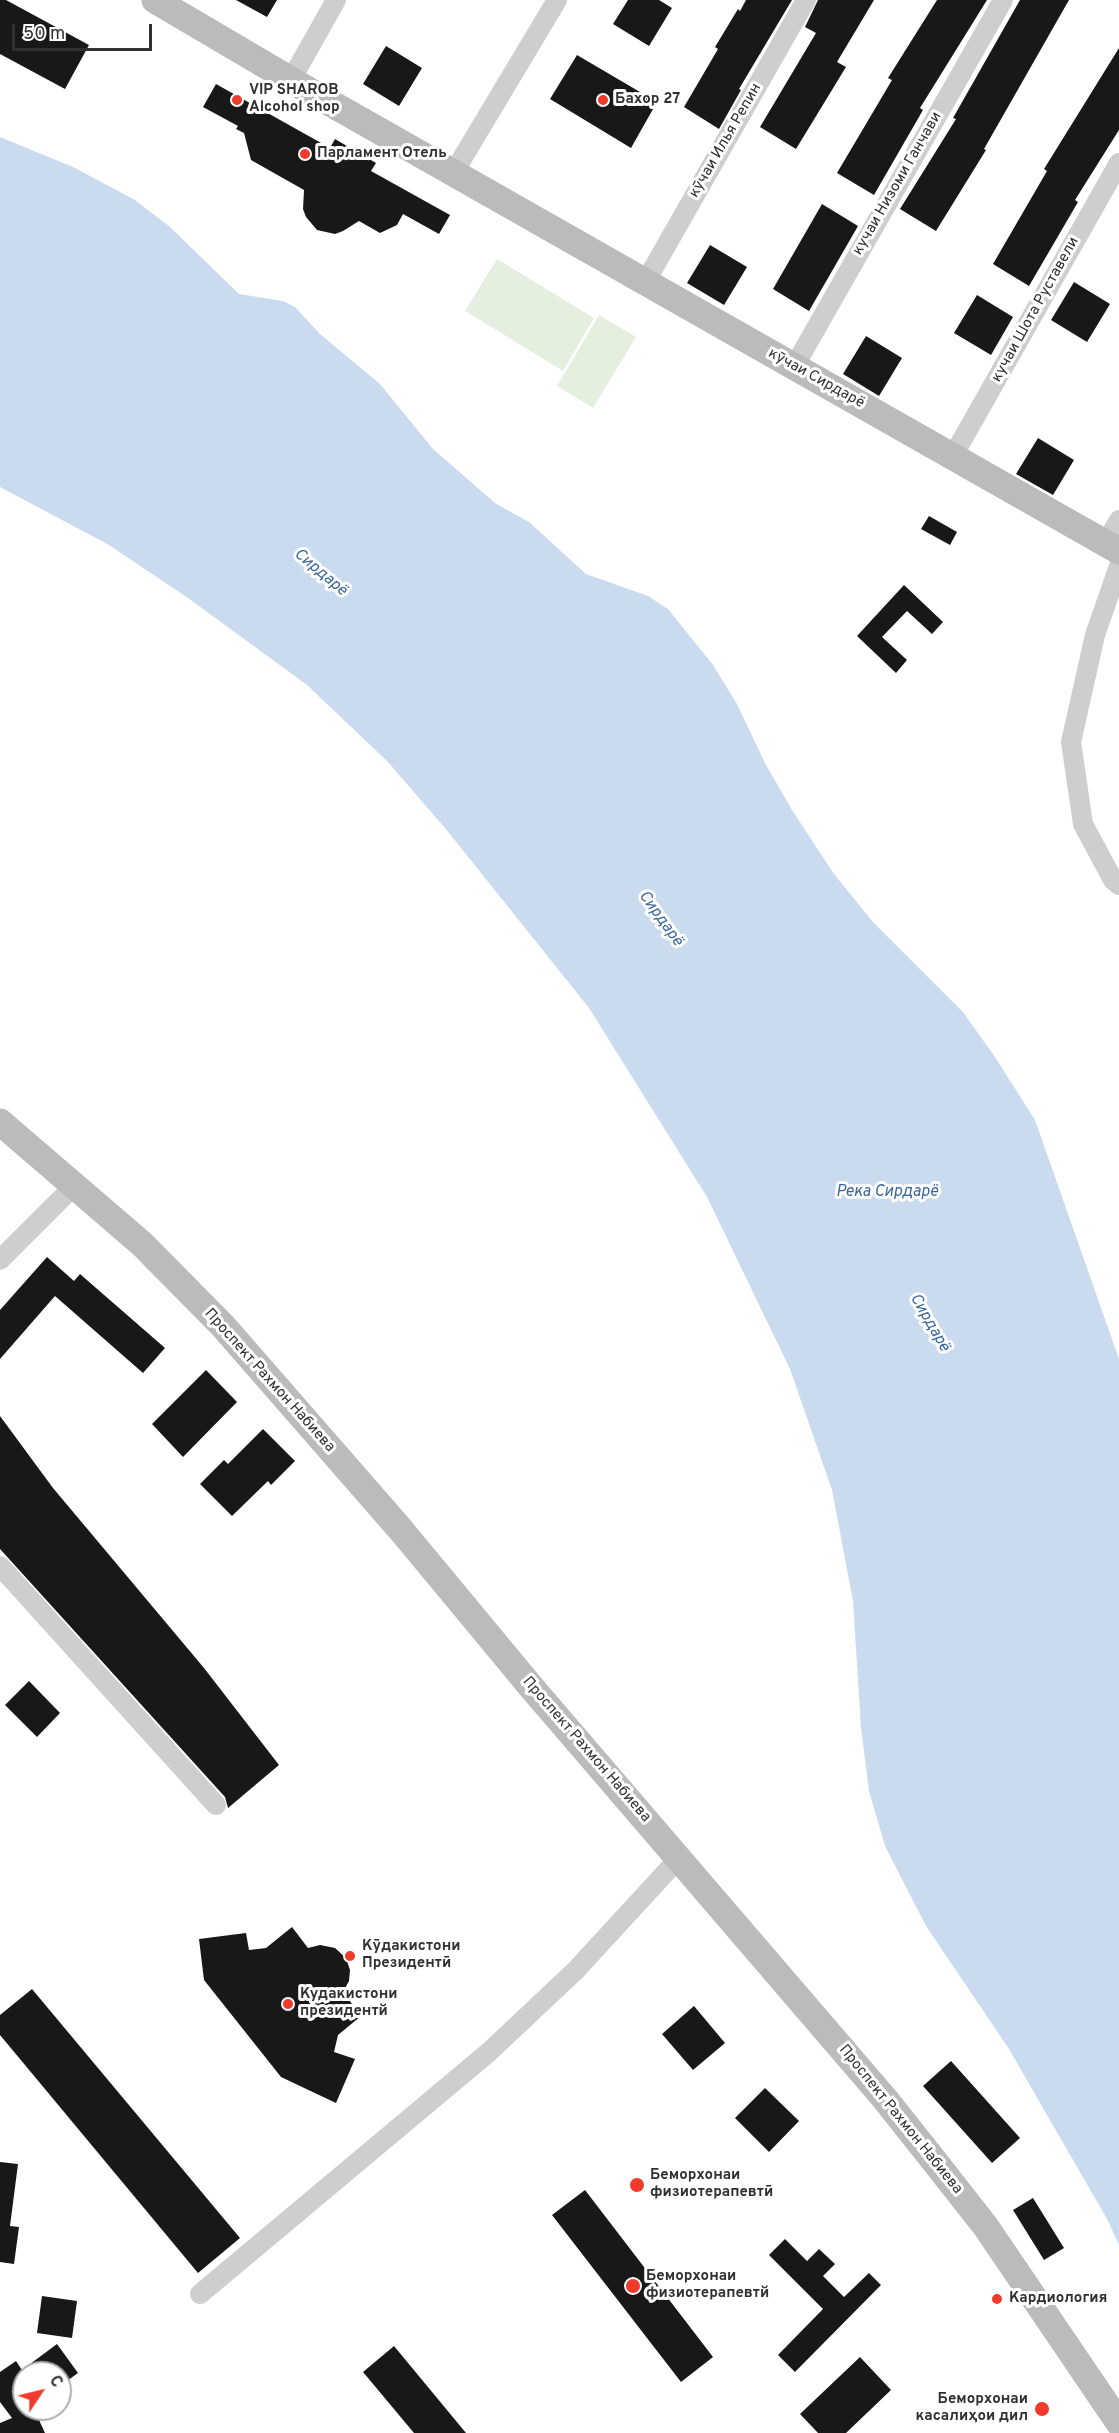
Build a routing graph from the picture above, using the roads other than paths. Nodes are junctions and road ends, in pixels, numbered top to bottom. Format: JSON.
{"nodes":[{"id":1,"x":155,"y":0,"type":"edge"},
{"id":2,"x":336,"y":0,"type":"edge"},
{"id":3,"x":557,"y":0,"type":"edge"},
{"id":4,"x":806,"y":0,"type":"edge"},
{"id":5,"x":1003,"y":0,"type":"edge"},
{"id":6,"x":291,"y":80,"type":"junction"},
{"id":7,"x":1119,"y":163,"type":"edge"},
{"id":8,"x":454,"y":171,"type":"junction"},
{"id":9,"x":646,"y":281,"type":"junction"},
{"id":10,"x":794,"y":368,"type":"junction"},
{"id":11,"x":953,"y":456,"type":"junction"},
{"id":12,"x":1119,"y":520,"type":"edge"},
{"id":13,"x":1114,"y":554,"type":"edge"},
{"id":14,"x":1119,"y":885,"type":"edge"},
{"id":15,"x":0,"y":1104,"type":"edge"},
{"id":16,"x":0,"y":1122,"type":"edge"},
{"id":17,"x":75,"y":1185,"type":"junction"},
{"id":18,"x":0,"y":1260,"type":"edge"},
{"id":19,"x":0,"y":1566,"type":"edge"},
{"id":20,"x":216,"y":1805,"type":"dead end"},
{"id":21,"x":679,"y":1858,"type":"junction"},
{"id":22,"x":200,"y":2294,"type":"dead end"},
{"id":23,"x":1119,"y":2392,"type":"edge"},
{"id":24,"x":1119,"y":2423,"type":"edge"}],
"edges":[{"from":1,"to":6,"type":"main road","name":"кӯчаи Сирдарё"},
{"from":2,"to":6,"type":"street"},
{"from":3,"to":8,"type":"street"},
{"from":4,"to":9,"type":"street","name":"кӯчаи Илья Репин"},
{"from":5,"to":10,"type":"street","name":"кучаи Низоми Ганчави"},
{"from":6,"to":8,"type":"main road","name":"кӯчаи Сирдарё"},
{"from":7,"to":11,"type":"street","name":"кучаи Шота Руставели"},
{"from":8,"to":9,"type":"main road","name":"кӯчаи Сирдарё"},
{"from":9,"to":10,"type":"main road","name":"кӯчаи Сирдарё"},
{"from":10,"to":11,"type":"main road","name":"кӯчаи Сирдарё"},
{"from":11,"to":13,"type":"main road","name":"кӯчаи Сирдарё"},
{"from":12,"to":13,"type":"street"},
{"from":13,"to":14,"type":"street"},
{"from":15,"to":23,"type":"main road","name":"Проспект Рахмон Набиева"},
{"from":16,"to":17,"type":"main road","name":"Проспект Рахмон Набиева"},
{"from":17,"to":18,"type":"street"},
{"from":17,"to":21,"type":"main road","name":"Проспект Рахмон Набиева"},
{"from":19,"to":20,"type":"street"},
{"from":21,"to":22,"type":"street"},
{"from":21,"to":24,"type":"main road","name":"Проспект Рахмон Набиева"}]}
